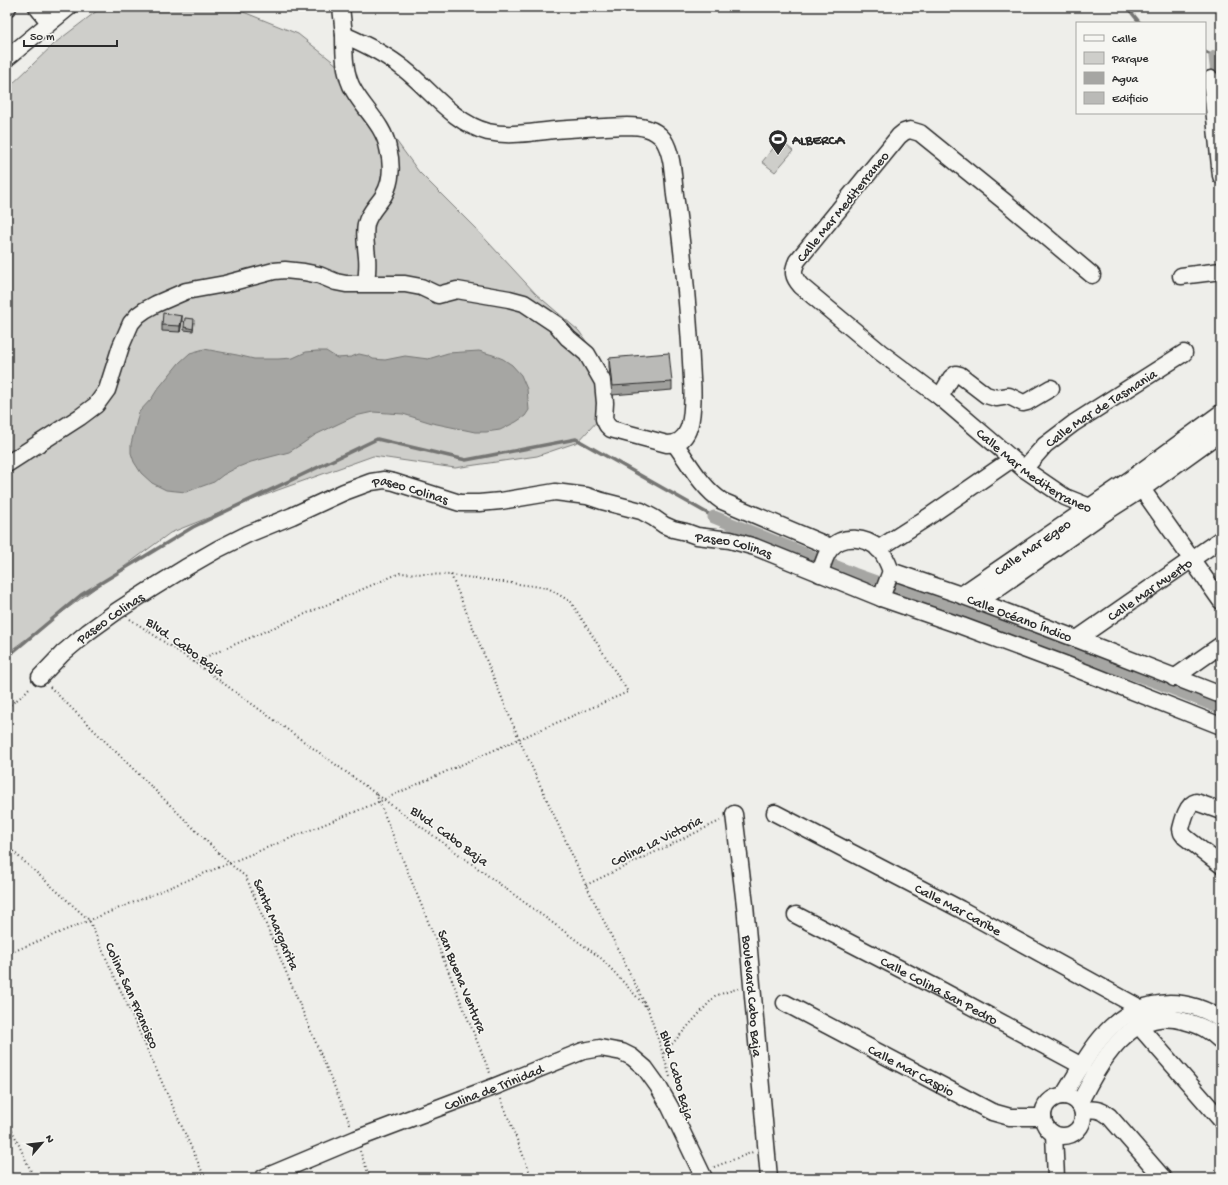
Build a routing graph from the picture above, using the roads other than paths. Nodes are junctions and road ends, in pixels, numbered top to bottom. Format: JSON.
{"nodes":[{"id":1,"x":37,"y":7,"type":"edge"},
{"id":2,"x":69,"y":7,"type":"edge"},
{"id":3,"x":340,"y":7,"type":"edge"},
{"id":4,"x":49,"y":22,"type":"junction"},
{"id":5,"x":344,"y":35,"type":"junction"},
{"id":6,"x":10,"y":49,"type":"edge"},
{"id":7,"x":1211,"y":79,"type":"dead end"},
{"id":8,"x":1221,"y":176,"type":"edge"},
{"id":9,"x":1221,"y":272,"type":"edge"},
{"id":10,"x":1092,"y":275,"type":"dead end"},
{"id":11,"x":1181,"y":276,"type":"dead end"},
{"id":12,"x":366,"y":284,"type":"junction"},
{"id":13,"x":1184,"y":353,"type":"dead end"},
{"id":14,"x":1051,"y":388,"type":"dead end"},
{"id":15,"x":940,"y":398,"type":"junction"},
{"id":16,"x":1221,"y":413,"type":"edge"},
{"id":17,"x":1221,"y":432,"type":"edge"},
{"id":18,"x":675,"y":444,"type":"junction"},
{"id":19,"x":7,"y":464,"type":"edge"},
{"id":20,"x":1018,"y":464,"type":"junction"},
{"id":21,"x":1137,"y":483,"type":"junction"},
{"id":22,"x":1097,"y":510,"type":"junction"},
{"id":23,"x":1221,"y":539,"type":"edge"},
{"id":24,"x":878,"y":549,"type":"junction"},
{"id":25,"x":1191,"y":559,"type":"junction"},
{"id":26,"x":825,"y":561,"type":"junction"},
{"id":27,"x":886,"y":584,"type":"junction"},
{"id":28,"x":961,"y":596,"type":"junction"},
{"id":29,"x":1221,"y":601,"type":"edge"},
{"id":30,"x":977,"y":602,"type":"junction"},
{"id":31,"x":1077,"y":639,"type":"junction"},
{"id":32,"x":1221,"y":645,"type":"edge"},
{"id":33,"x":40,"y":677,"type":"road end"},
{"id":34,"x":1174,"y":678,"type":"junction"},
{"id":35,"x":1221,"y":695,"type":"edge"},
{"id":36,"x":1221,"y":726,"type":"edge"},
{"id":37,"x":1221,"y":811,"type":"edge"},
{"id":38,"x":775,"y":813,"type":"dead end"},
{"id":39,"x":734,"y":814,"type":"road end"},
{"id":40,"x":1221,"y":865,"type":"edge"},
{"id":41,"x":796,"y":916,"type":"dead end"},
{"id":42,"x":785,"y":1003,"type":"dead end"},
{"id":43,"x":1140,"y":1008,"type":"junction"},
{"id":44,"x":1221,"y":1020,"type":"edge"},
{"id":45,"x":1139,"y":1026,"type":"junction"},
{"id":46,"x":1221,"y":1042,"type":"edge"},
{"id":47,"x":1082,"y":1066,"type":"junction"},
{"id":48,"x":1063,"y":1096,"type":"junction"},
{"id":49,"x":1081,"y":1107,"type":"junction"},
{"id":50,"x":1043,"y":1116,"type":"junction"},
{"id":51,"x":1221,"y":1120,"type":"edge"},
{"id":52,"x":1054,"y":1134,"type":"junction"},
{"id":53,"x":703,"y":1175,"type":"edge"},
{"id":54,"x":263,"y":1178,"type":"edge"},
{"id":55,"x":770,"y":1178,"type":"edge"},
{"id":56,"x":1056,"y":1178,"type":"edge"},
{"id":57,"x":1163,"y":1178,"type":"edge"}],
"edges":[{"from":1,"to":4,"type":"street"},
{"from":2,"to":4,"type":"street"},
{"from":3,"to":5,"type":"street"},
{"from":4,"to":6,"type":"street"},
{"from":5,"to":12,"type":"street"},
{"from":5,"to":18,"type":"street"},
{"from":7,"to":8,"type":"street"},
{"from":9,"to":11,"type":"street"},
{"from":10,"to":15,"type":"street","name":"Calle Mar Mediterraneo"},
{"from":12,"to":18,"type":"street"},
{"from":12,"to":19,"type":"street"},
{"from":13,"to":20,"type":"street","name":"Calle Mar de Tasmania"},
{"from":14,"to":15,"type":"street"},
{"from":15,"to":20,"type":"street","name":"Calle Mar Mediterraneo"},
{"from":16,"to":21,"type":"street","name":"Calle Mar Egeo"},
{"from":17,"to":21,"type":"street","name":"Calle Mar Egeo"},
{"from":18,"to":26,"type":"street"},
{"from":20,"to":22,"type":"street","name":"Calle Mar Mediterraneo"},
{"from":20,"to":24,"type":"street","name":"Calle Mar de Tasmania"},
{"from":21,"to":22,"type":"street","name":"Calle Mar Egeo"},
{"from":21,"to":25,"type":"street"},
{"from":22,"to":28,"type":"street","name":"Calle Mar Egeo"},
{"from":22,"to":30,"type":"street","name":"Calle Mar Egeo"},
{"from":23,"to":25,"type":"street","name":"Calle Mar Muerto"},
{"from":24,"to":26,"type":"street"},
{"from":24,"to":27,"type":"street"},
{"from":25,"to":29,"type":"street"},
{"from":25,"to":31,"type":"street","name":"Calle Mar Muerto"},
{"from":26,"to":27,"type":"street","name":"Calle Océano Índico"},
{"from":26,"to":33,"type":"street","name":"Paseo Colinas"},
{"from":27,"to":28,"type":"street","name":"Calle Océano Índico"},
{"from":27,"to":36,"type":"street","name":"Calle Océano Índico"},
{"from":28,"to":30,"type":"street","name":"Calle Océano Índico"},
{"from":30,"to":31,"type":"street","name":"Calle Océano Índico"},
{"from":31,"to":34,"type":"street","name":"Calle Océano Índico"},
{"from":32,"to":34,"type":"street"},
{"from":34,"to":35,"type":"street","name":"Calle Océano Índico"},
{"from":37,"to":40,"type":"street"},
{"from":38,"to":43,"type":"street","name":"Calle Mar Caribe"},
{"from":39,"to":55,"type":"street","name":"Boulevard Cabo Baja"},
{"from":41,"to":47,"type":"street","name":"Calle Colina San Pedro"},
{"from":42,"to":50,"type":"street","name":"Calle Mar Caspio"},
{"from":43,"to":44,"type":"street"},
{"from":43,"to":47,"type":"street"},
{"from":45,"to":46,"type":"street"},
{"from":45,"to":49,"type":"street"},
{"from":45,"to":51,"type":"street"},
{"from":47,"to":48,"type":"street"},
{"from":48,"to":49,"type":"street"},
{"from":48,"to":50,"type":"street"},
{"from":49,"to":52,"type":"street"},
{"from":49,"to":57,"type":"street"},
{"from":50,"to":52,"type":"street"},
{"from":52,"to":56,"type":"street"},
{"from":53,"to":54,"type":"street","name":"Colina de Trinidad"}]}
